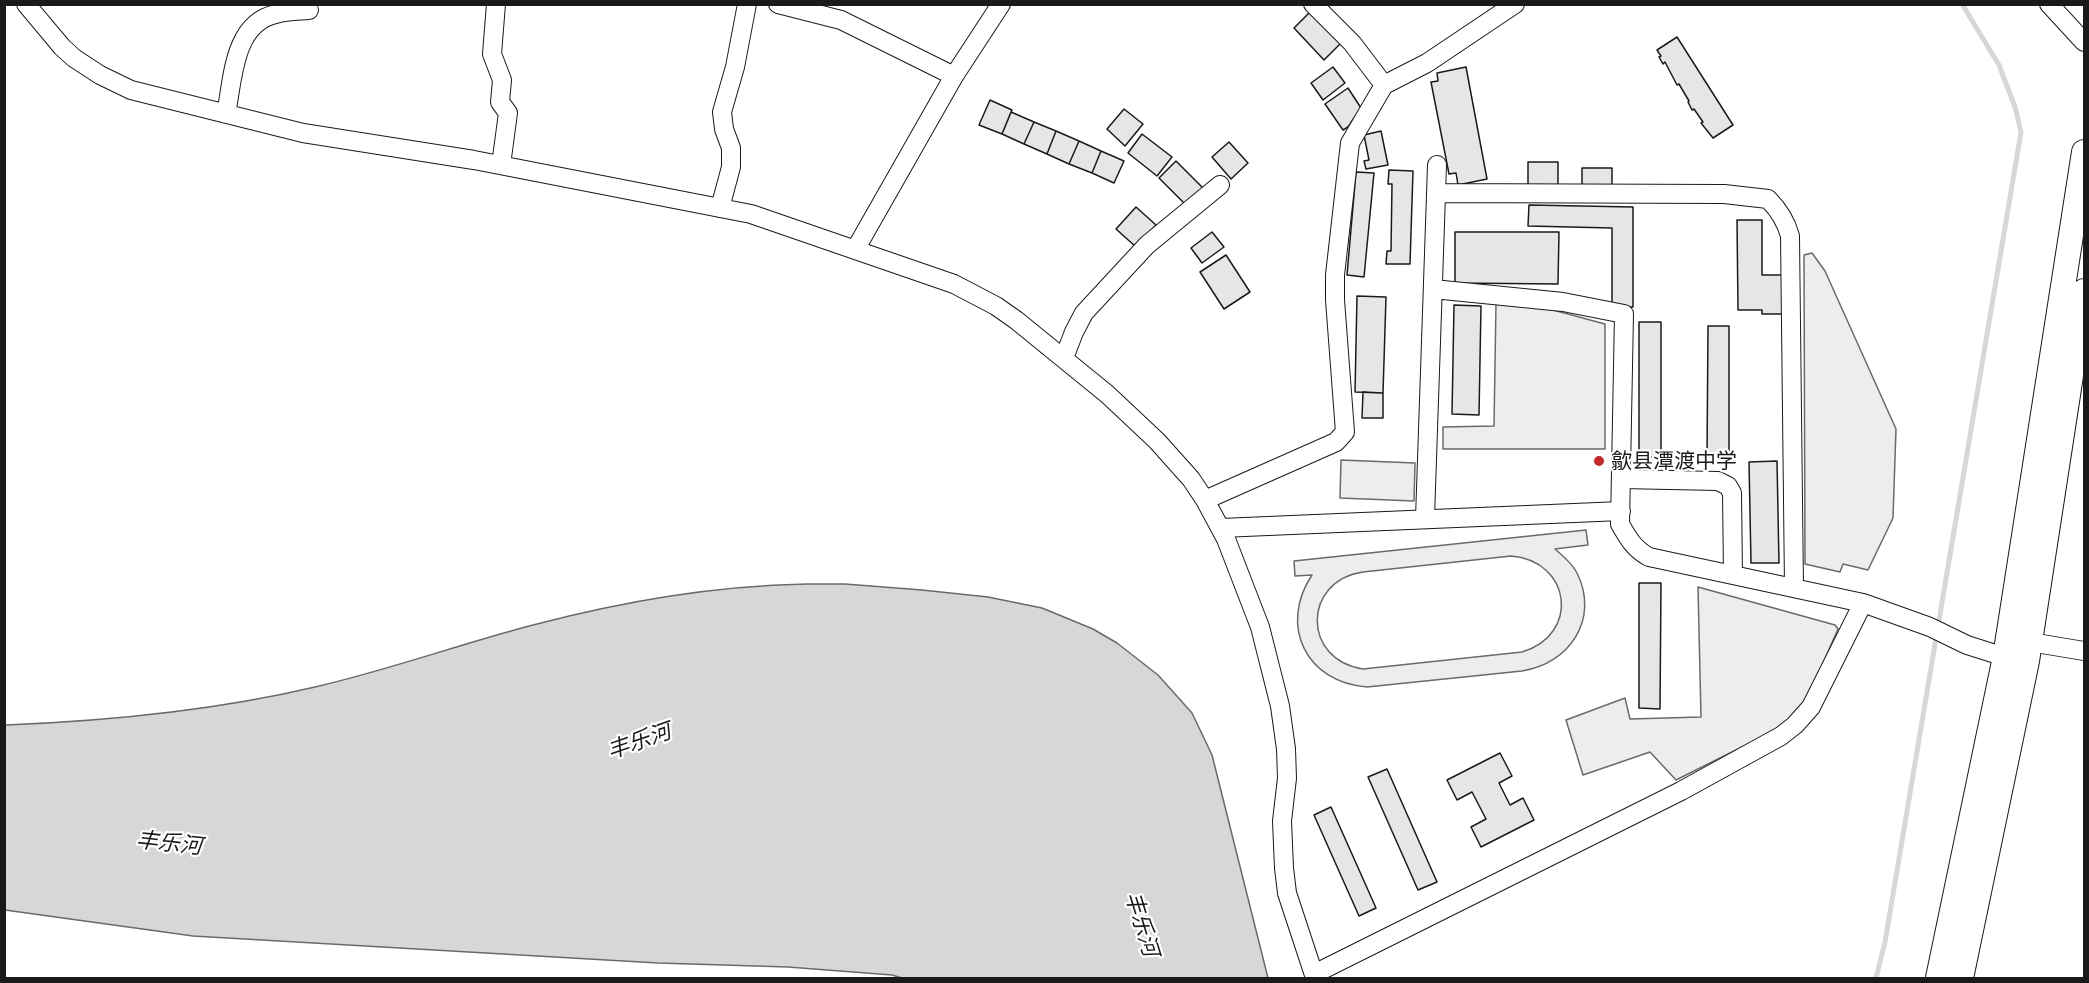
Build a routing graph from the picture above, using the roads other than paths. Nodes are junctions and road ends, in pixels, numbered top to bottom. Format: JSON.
{"nodes":[{"id":1,"x":26,"y":4,"type":"edge"},
{"id":2,"x":496,"y":4,"type":"edge"},
{"id":3,"x":747,"y":4,"type":"edge"},
{"id":4,"x":778,"y":4,"type":"edge"},
{"id":5,"x":1001,"y":4,"type":"edge"},
{"id":6,"x":1313,"y":4,"type":"edge"},
{"id":7,"x":1515,"y":4,"type":"edge"},
{"id":8,"x":2049,"y":4,"type":"edge"},
{"id":9,"x":309,"y":10,"type":"dead end"},
{"id":10,"x":2085,"y":42,"type":"edge"},
{"id":11,"x":954,"y":76,"type":"junction"},
{"id":12,"x":1384,"y":85,"type":"junction"},
{"id":13,"x":226,"y":114,"type":"junction"},
{"id":14,"x":2085,"y":152,"type":"edge"},
{"id":15,"x":501,"y":165,"type":"junction"},
{"id":16,"x":1437,"y":165,"type":"dead end"},
{"id":17,"x":1220,"y":185,"type":"dead end"},
{"id":18,"x":1436,"y":193,"type":"junction"},
{"id":19,"x":720,"y":208,"type":"junction"},
{"id":20,"x":855,"y":250,"type":"junction"},
{"id":21,"x":1433,"y":289,"type":"junction"},
{"id":22,"x":2085,"y":291,"type":"edge"},
{"id":23,"x":1064,"y":358,"type":"junction"},
{"id":24,"x":1621,"y":479,"type":"junction"},
{"id":25,"x":1205,"y":500,"type":"junction"},
{"id":26,"x":1621,"y":511,"type":"junction"},
{"id":27,"x":1425,"y":518,"type":"junction"},
{"id":28,"x":1221,"y":528,"type":"junction"},
{"id":29,"x":1733,"y":575,"type":"junction"},
{"id":30,"x":1794,"y":588,"type":"junction"},
{"id":31,"x":1863,"y":603,"type":"junction"},
{"id":32,"x":2030,"y":642,"type":"junction"},
{"id":33,"x":2085,"y":651,"type":"edge"},
{"id":34,"x":2005,"y":657,"type":"junction"},
{"id":35,"x":1315,"y":976,"type":"edge"},
{"id":36,"x":1938,"y":978,"type":"edge"},
{"id":37,"x":1961,"y":978,"type":"edge"}],
"edges":[{"from":1,"to":13,"type":"street"},
{"from":2,"to":15,"type":"street"},
{"from":3,"to":19,"type":"street"},
{"from":4,"to":11,"type":"street"},
{"from":5,"to":11,"type":"street"},
{"from":6,"to":12,"type":"street"},
{"from":7,"to":12,"type":"street"},
{"from":8,"to":10,"type":"street"},
{"from":9,"to":13,"type":"street"},
{"from":11,"to":20,"type":"street"},
{"from":12,"to":25,"type":"street"},
{"from":13,"to":15,"type":"street"},
{"from":14,"to":34,"type":"main road"},
{"from":15,"to":19,"type":"street"},
{"from":16,"to":18,"type":"street"},
{"from":17,"to":23,"type":"street"},
{"from":18,"to":21,"type":"street"},
{"from":18,"to":30,"type":"street"},
{"from":19,"to":20,"type":"street"},
{"from":20,"to":23,"type":"street"},
{"from":21,"to":24,"type":"street"},
{"from":21,"to":27,"type":"street"},
{"from":22,"to":32,"type":"main road"},
{"from":23,"to":25,"type":"street"},
{"from":24,"to":26,"type":"street"},
{"from":24,"to":29,"type":"street"},
{"from":25,"to":28,"type":"street"},
{"from":26,"to":27,"type":"street"},
{"from":26,"to":29,"type":"street"},
{"from":27,"to":28,"type":"street"},
{"from":28,"to":35,"type":"street"},
{"from":29,"to":30,"type":"street"},
{"from":30,"to":31,"type":"street"},
{"from":31,"to":34,"type":"street"},
{"from":31,"to":35,"type":"street"},
{"from":32,"to":33,"type":"street"},
{"from":32,"to":37,"type":"main road"},
{"from":34,"to":36,"type":"main road"}]}
